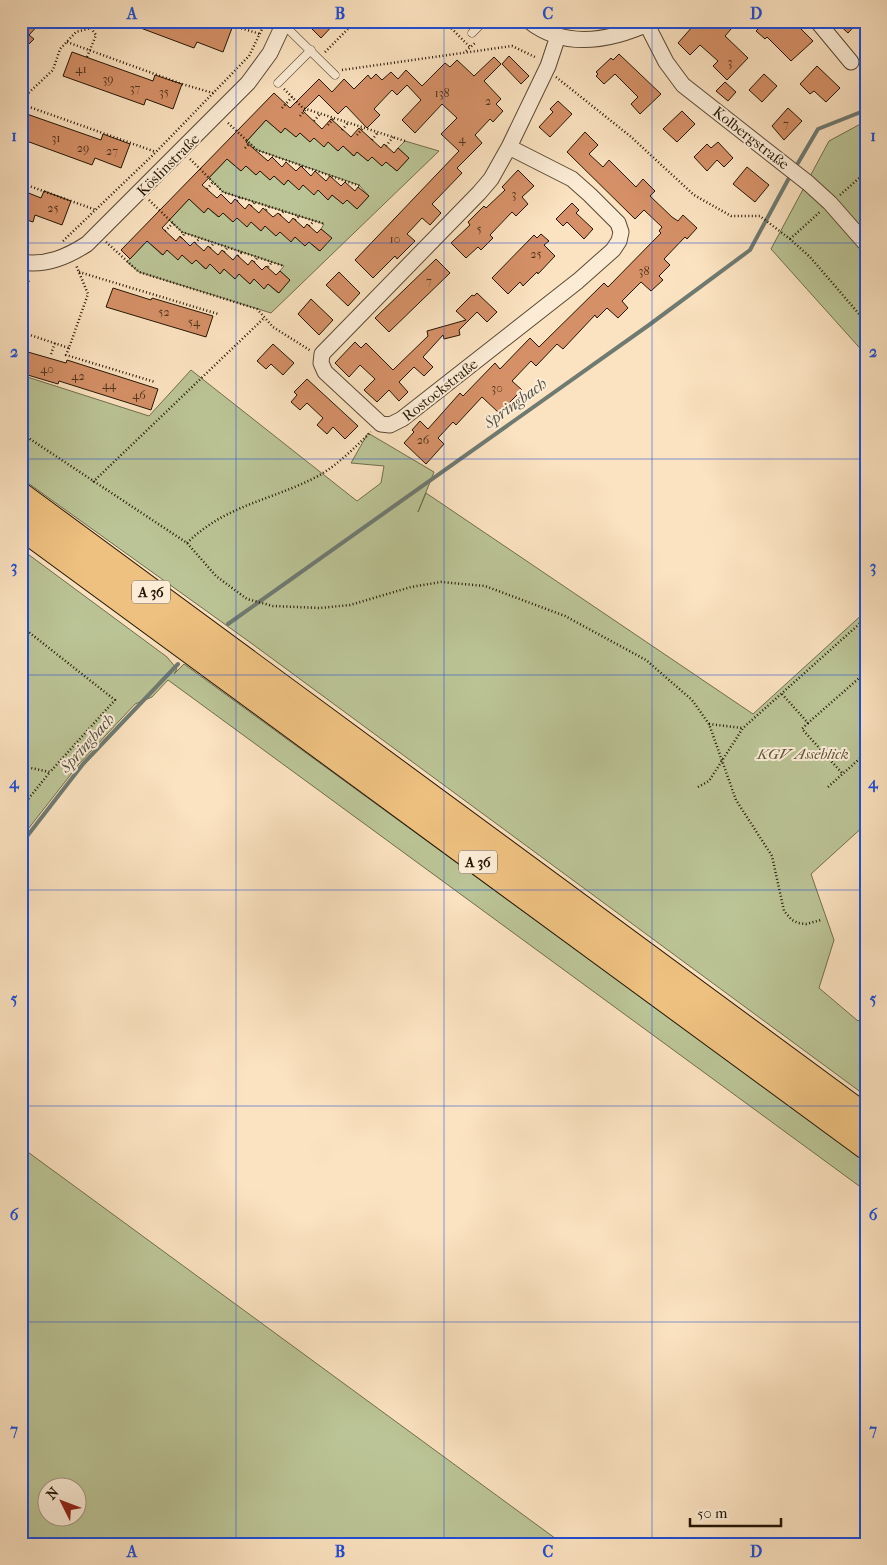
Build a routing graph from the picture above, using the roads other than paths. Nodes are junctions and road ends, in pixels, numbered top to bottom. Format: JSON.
{"nodes":[{"id":1,"x":484,"y":21,"type":"edge"},
{"id":2,"x":529,"y":21,"type":"edge"},
{"id":3,"x":817,"y":21,"type":"edge"},
{"id":4,"x":284,"y":23,"type":"edge"},
{"id":5,"x":655,"y":25,"type":"edge"},
{"id":6,"x":472,"y":33,"type":"dead end"},
{"id":7,"x":558,"y":36,"type":"junction"},
{"id":8,"x":311,"y":50,"type":"junction"},
{"id":9,"x":851,"y":62,"type":"dead end"},
{"id":10,"x":332,"y":72,"type":"road end"},
{"id":11,"x":278,"y":83,"type":"road end"},
{"id":12,"x":509,"y":147,"type":"junction"},
{"id":13,"x":866,"y":244,"type":"edge"},
{"id":14,"x":21,"y":262,"type":"edge"},
{"id":15,"x":23,"y":497,"type":"edge"},
{"id":16,"x":21,"y":526,"type":"edge"},
{"id":17,"x":866,"y":1118,"type":"edge"},
{"id":18,"x":866,"y":1146,"type":"edge"}],
"edges":[{"from":1,"to":6,"type":"lane"},
{"from":2,"to":7,"type":"street"},
{"from":3,"to":9,"type":"street"},
{"from":4,"to":8,"type":"lane","name":"Köslinstraße"},
{"from":4,"to":14,"type":"street","name":"Köslinstraße"},
{"from":5,"to":7,"type":"street"},
{"from":5,"to":13,"type":"street","name":"Kolbergstraße"},
{"from":7,"to":12,"type":"street","name":"Rostockstraße"},
{"from":8,"to":10,"type":"lane","name":"Köslinstraße"},
{"from":8,"to":11,"type":"lane"},
{"from":12,"to":12,"type":"street","name":"Rostockstraße"},
{"from":15,"to":17,"type":"highway","number":"A 36"},
{"from":16,"to":18,"type":"highway","number":"A 36"}]}
